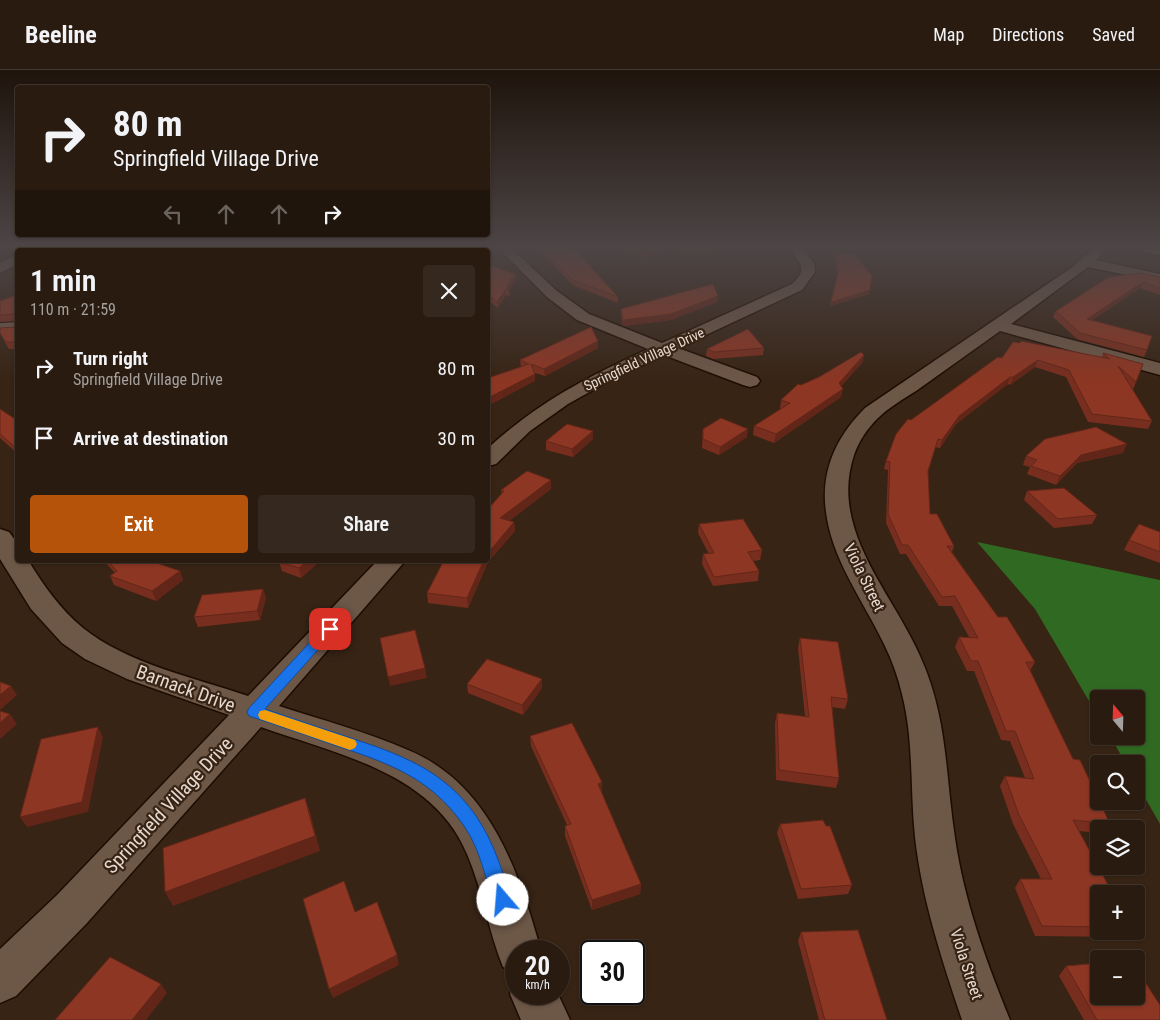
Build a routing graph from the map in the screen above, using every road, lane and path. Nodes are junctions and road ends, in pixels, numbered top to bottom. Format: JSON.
{"nodes":[{"id":1,"x":550,"y":292,"type":"edge"},
{"id":2,"x":785,"y":292,"type":"edge"},
{"id":3,"x":1042,"y":292,"type":"edge"},
{"id":4,"x":996,"y":325,"type":"junction"},
{"id":5,"x":15,"y":327,"type":"edge"},
{"id":6,"x":0,"y":328,"type":"edge"},
{"id":7,"x":663,"y":349,"type":"junction"},
{"id":8,"x":1160,"y":369,"type":"edge"},
{"id":9,"x":750,"y":381,"type":"dead end"},
{"id":10,"x":490,"y":457,"type":"edge"},
{"id":11,"x":0,"y":537,"type":"edge"},
{"id":12,"x":15,"y":561,"type":"edge"},
{"id":13,"x":16,"y":563,"type":"edge"},
{"id":14,"x":390,"y":563,"type":"edge"},
{"id":15,"x":254,"y":712,"type":"junction"},
{"id":16,"x":515,"y":940,"type":"edge"},
{"id":17,"x":0,"y":980,"type":"edge"},
{"id":18,"x":538,"y":1005,"type":"edge"},
{"id":19,"x":546,"y":1020,"type":"edge"},
{"id":20,"x":986,"y":1020,"type":"edge"}],
"edges":[{"from":1,"to":7,"type":"street"},
{"from":2,"to":7,"type":"street","name":"Springfield Village Drive"},
{"from":3,"to":4,"type":"street","name":"Viola Street"},
{"from":4,"to":8,"type":"street"},
{"from":4,"to":20,"type":"street","name":"Viola Street"},
{"from":5,"to":6,"type":"street"},
{"from":7,"to":9,"type":"street"},
{"from":7,"to":10,"type":"street","name":"Springfield Village Drive"},
{"from":11,"to":12,"type":"street","name":"Barnack Drive"},
{"from":13,"to":15,"type":"street","name":"Barnack Drive"},
{"from":14,"to":15,"type":"street","name":"Springfield Village Drive"},
{"from":15,"to":16,"type":"street","name":"Barnack Drive"},
{"from":15,"to":17,"type":"street","name":"Springfield Village Drive"},
{"from":18,"to":19,"type":"street"}]}
